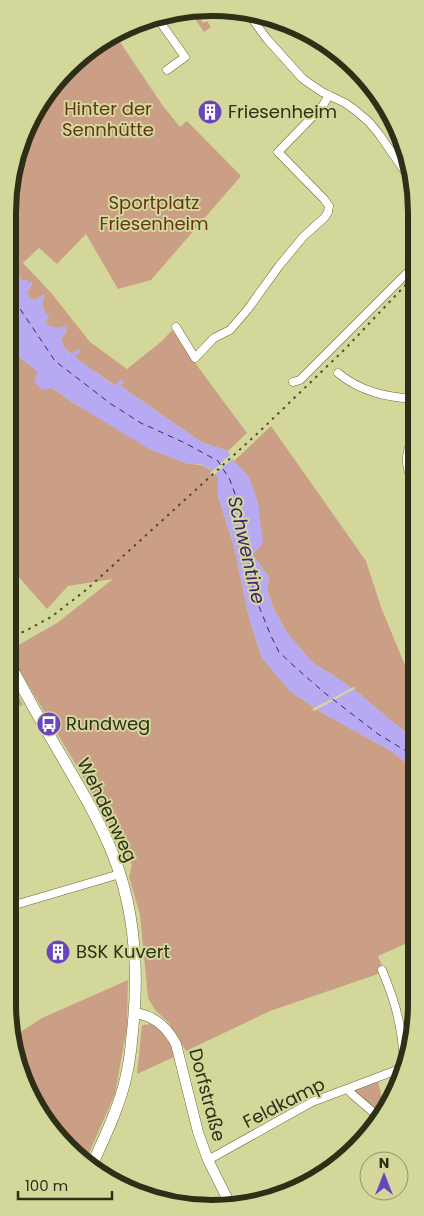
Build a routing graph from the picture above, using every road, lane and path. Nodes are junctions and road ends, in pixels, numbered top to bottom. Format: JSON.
{"nodes":[{"id":1,"x":255,"y":21,"type":"edge"},
{"id":2,"x":161,"y":23,"type":"edge"},
{"id":3,"x":167,"y":70,"type":"dead end"},
{"id":4,"x":329,"y":95,"type":"junction"},
{"id":5,"x":403,"y":169,"type":"edge"},
{"id":6,"x":408,"y":272,"type":"edge"},
{"id":7,"x":176,"y":328,"type":"dead end"},
{"id":8,"x":338,"y":373,"type":"dead end"},
{"id":9,"x":293,"y":382,"type":"dead end"},
{"id":10,"x":408,"y":398,"type":"edge"},
{"id":11,"x":408,"y":451,"type":"edge"},
{"id":12,"x":408,"y":472,"type":"edge"},
{"id":13,"x":16,"y":675,"type":"edge"},
{"id":14,"x":120,"y":874,"type":"junction"},
{"id":15,"x":16,"y":904,"type":"edge"},
{"id":16,"x":382,"y":970,"type":"dead end"},
{"id":17,"x":135,"y":1013,"type":"junction"},
{"id":18,"x":403,"y":1048,"type":"edge"},
{"id":19,"x":396,"y":1071,"type":"edge"},
{"id":20,"x":348,"y":1090,"type":"junction"},
{"id":21,"x":375,"y":1113,"type":"edge"},
{"id":22,"x":94,"y":1160,"type":"edge"},
{"id":23,"x":208,"y":1160,"type":"junction"},
{"id":24,"x":227,"y":1199,"type":"edge"}],
"edges":[{"from":1,"to":4,"type":"street"},
{"from":2,"to":3,"type":"street"},
{"from":4,"to":5,"type":"street"},
{"from":4,"to":7,"type":"street"},
{"from":6,"to":9,"type":"street"},
{"from":8,"to":10,"type":"street"},
{"from":11,"to":12,"type":"street"},
{"from":13,"to":14,"type":"main road","name":"Wehdenweg"},
{"from":14,"to":15,"type":"street"},
{"from":14,"to":17,"type":"main road","name":"Wehdenweg"},
{"from":16,"to":18,"type":"street"},
{"from":17,"to":22,"type":"main road","name":"Wehdenweg"},
{"from":17,"to":23,"type":"street","name":"Dorfstraße"},
{"from":19,"to":20,"type":"street","name":"Feldkamp"},
{"from":20,"to":21,"type":"street"},
{"from":20,"to":23,"type":"street","name":"Feldkamp"},
{"from":23,"to":24,"type":"street","name":"Dorfstraße"}]}
